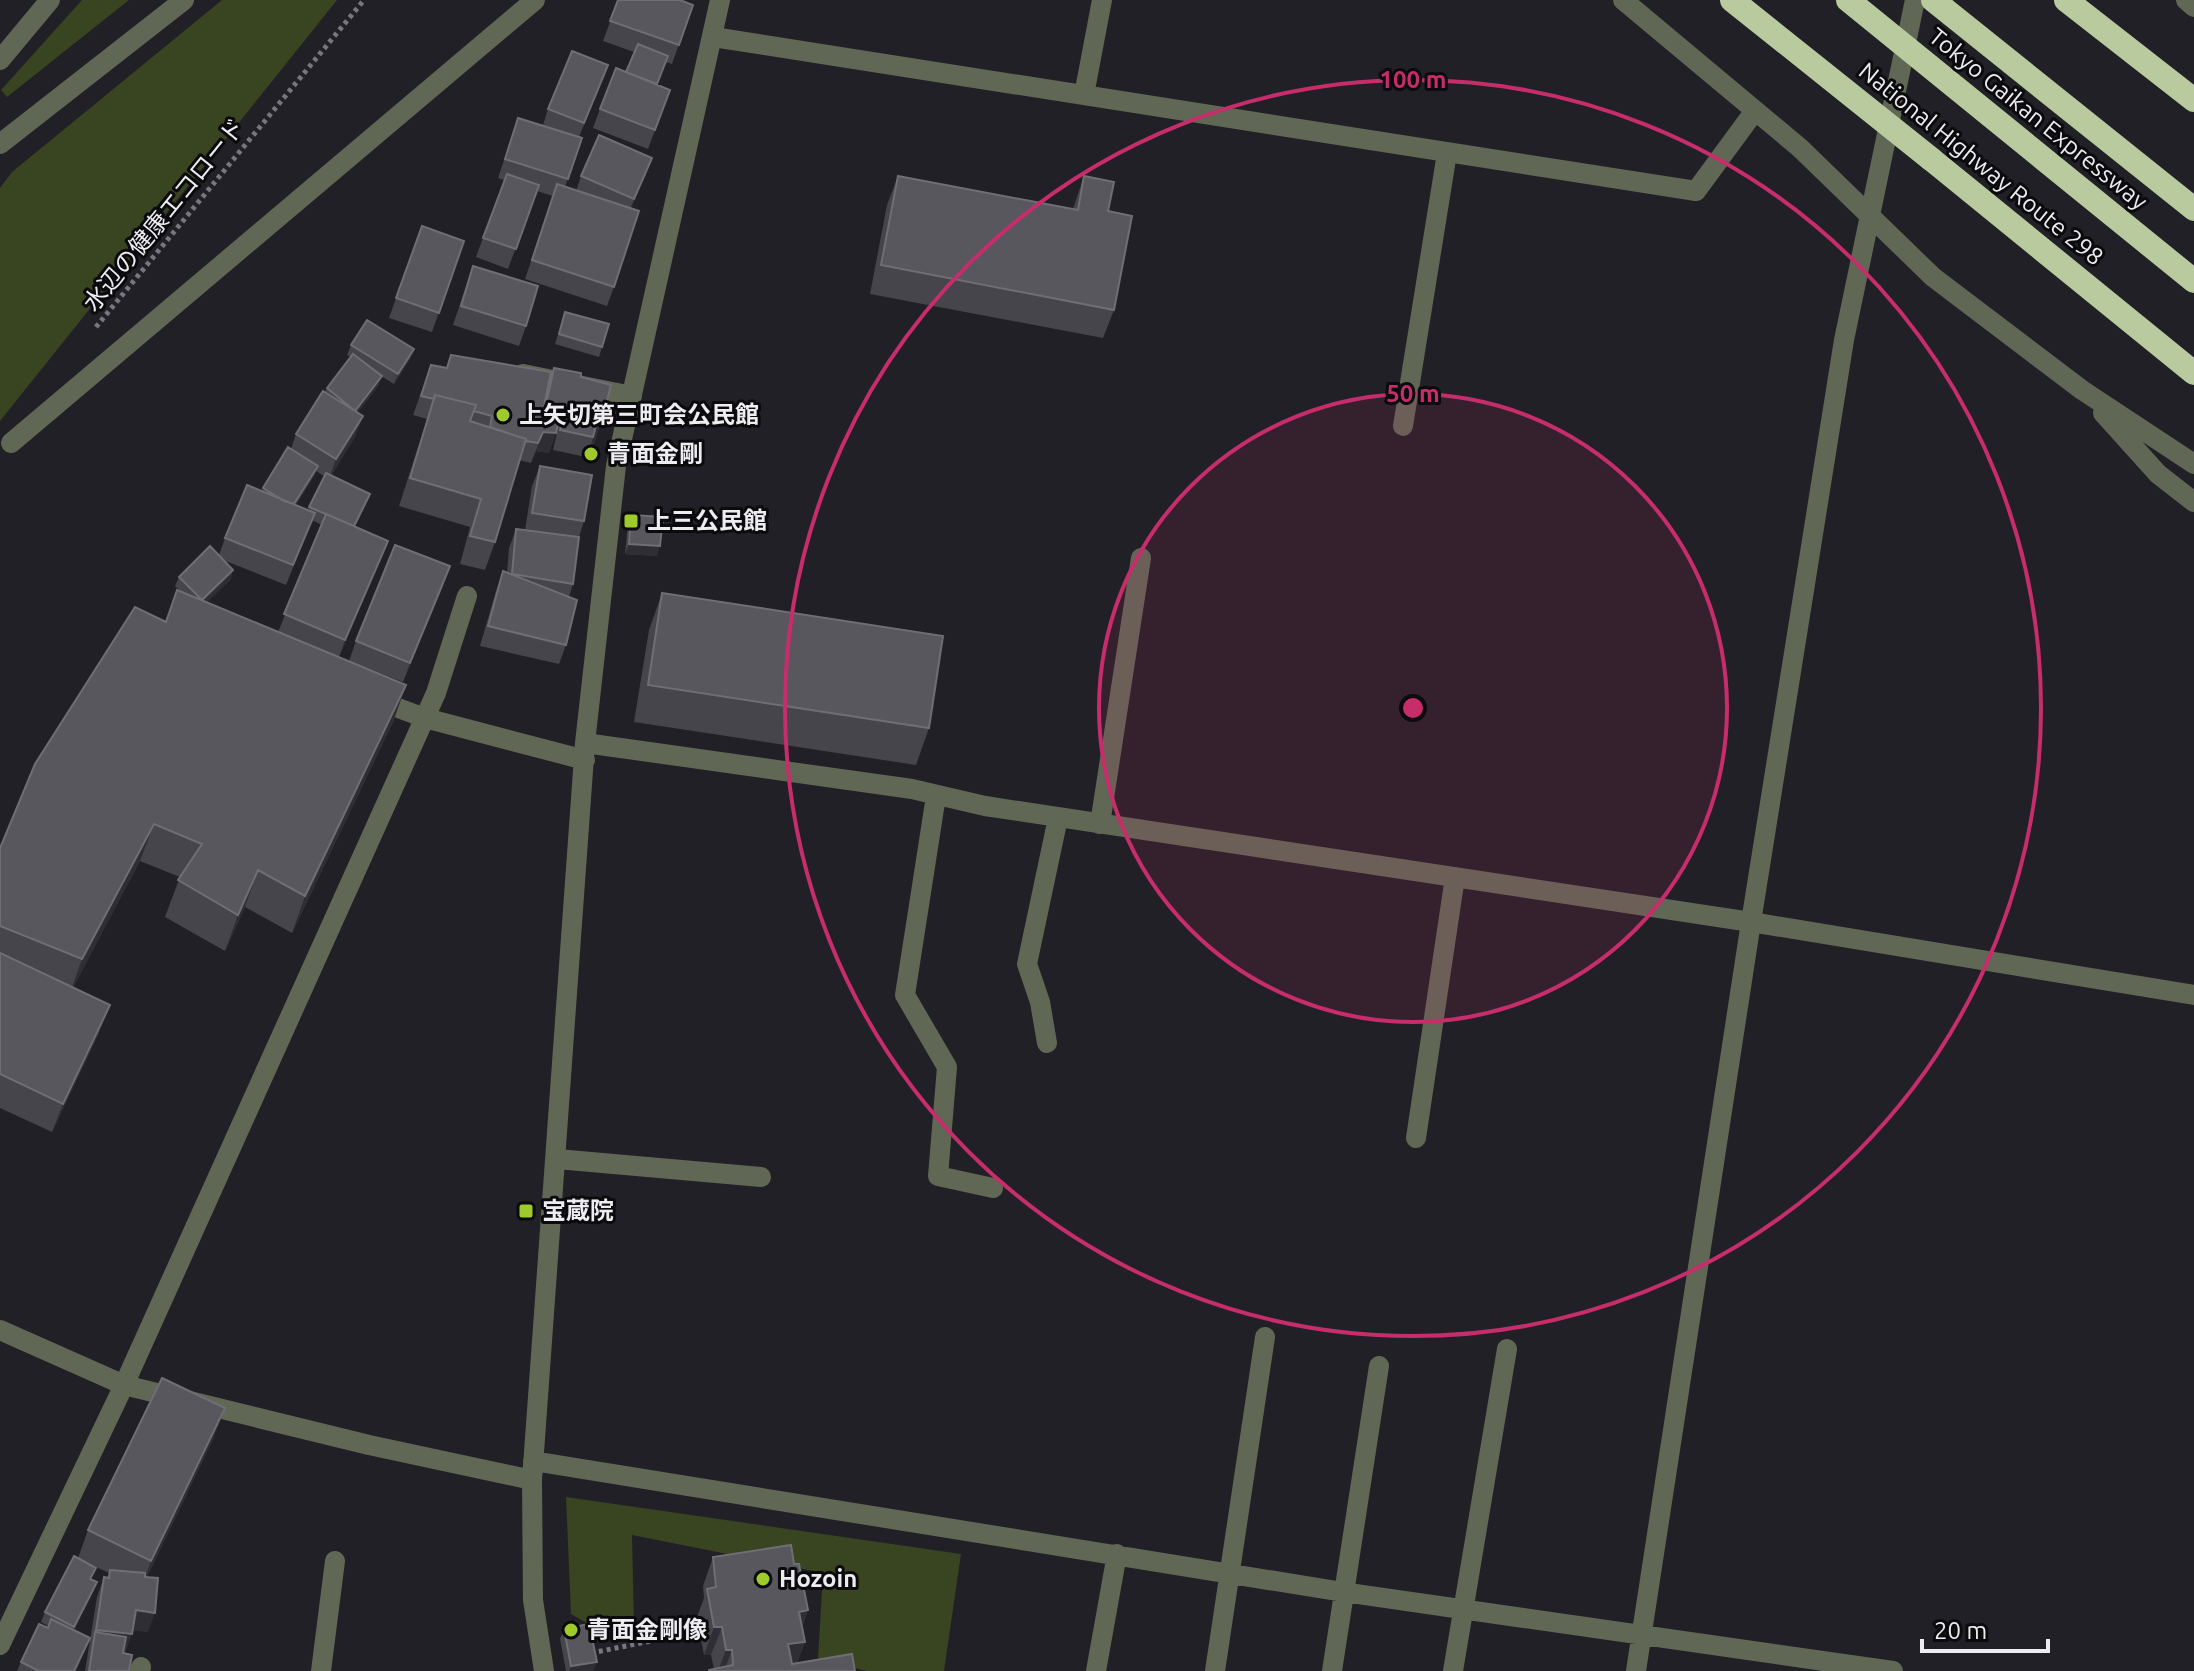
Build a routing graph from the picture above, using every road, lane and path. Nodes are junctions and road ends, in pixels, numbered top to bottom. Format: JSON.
{"nodes":[{"id":1,"x":50,"y":0,"type":"edge"},
{"id":2,"x":184,"y":0,"type":"edge"},
{"id":3,"x":364,"y":0,"type":"edge"},
{"id":4,"x":535,"y":0,"type":"edge"},
{"id":5,"x":720,"y":0,"type":"edge"},
{"id":6,"x":1102,"y":0,"type":"edge"},
{"id":7,"x":1623,"y":0,"type":"edge"},
{"id":8,"x":1732,"y":0,"type":"edge"},
{"id":9,"x":1848,"y":0,"type":"edge"},
{"id":10,"x":1915,"y":0,"type":"edge"},
{"id":11,"x":1933,"y":0,"type":"edge"},
{"id":12,"x":2066,"y":0,"type":"edge"},
{"id":13,"x":2186,"y":0,"type":"edge"},
{"id":14,"x":2194,"y":7,"type":"edge"},
{"id":15,"x":713,"y":37,"type":"junction"},
{"id":16,"x":0,"y":60,"type":"edge"},
{"id":17,"x":1084,"y":95,"type":"junction"},
{"id":18,"x":2194,"y":100,"type":"edge"},
{"id":19,"x":1754,"y":112,"type":"junction"},
{"id":20,"x":0,"y":144,"type":"edge"},
{"id":21,"x":1447,"y":153,"type":"junction"},
{"id":22,"x":2194,"y":209,"type":"edge"},
{"id":23,"x":1869,"y":215,"type":"junction"},
{"id":24,"x":2194,"y":281,"type":"edge"},
{"id":25,"x":89,"y":336,"type":"dead end"},
{"id":26,"x":498,"y":369,"type":"edge"},
{"id":27,"x":2194,"y":373,"type":"edge"},
{"id":28,"x":2082,"y":390,"type":"junction"},
{"id":29,"x":632,"y":396,"type":"junction"},
{"id":30,"x":1403,"y":426,"type":"dead end"},
{"id":31,"x":11,"y":443,"type":"dead end"},
{"id":32,"x":2194,"y":464,"type":"edge"},
{"id":33,"x":2194,"y":502,"type":"edge"},
{"id":34,"x":1141,"y":558,"type":"dead end"},
{"id":35,"x":467,"y":596,"type":"dead end"},
{"id":36,"x":354,"y":691,"type":"edge"},
{"id":37,"x":425,"y":718,"type":"junction"},
{"id":38,"x":585,"y":751,"type":"junction"},
{"id":39,"x":936,"y":796,"type":"junction"},
{"id":40,"x":1058,"y":818,"type":"junction"},
{"id":41,"x":1100,"y":824,"type":"junction"},
{"id":42,"x":1455,"y":877,"type":"junction"},
{"id":43,"x":1751,"y":922,"type":"junction"},
{"id":44,"x":2194,"y":995,"type":"edge"},
{"id":45,"x":1047,"y":1043,"type":"dead end"},
{"id":46,"x":1416,"y":1138,"type":"dead end"},
{"id":47,"x":557,"y":1159,"type":"junction"},
{"id":48,"x":761,"y":1177,"type":"dead end"},
{"id":49,"x":993,"y":1188,"type":"dead end"},
{"id":50,"x":0,"y":1330,"type":"edge"},
{"id":51,"x":1265,"y":1337,"type":"dead end"},
{"id":52,"x":1507,"y":1349,"type":"dead end"},
{"id":53,"x":1379,"y":1366,"type":"dead end"},
{"id":54,"x":124,"y":1385,"type":"junction"},
{"id":55,"x":533,"y":1470,"type":"junction"},
{"id":56,"x":1117,"y":1554,"type":"junction"},
{"id":57,"x":335,"y":1561,"type":"dead end"},
{"id":58,"x":1230,"y":1573,"type":"junction"},
{"id":59,"x":1343,"y":1592,"type":"junction"},
{"id":60,"x":1462,"y":1609,"type":"junction"},
{"id":61,"x":1642,"y":1633,"type":"junction"},
{"id":62,"x":681,"y":1635,"type":"dead end"},
{"id":63,"x":0,"y":1645,"type":"edge"},
{"id":64,"x":544,"y":1667,"type":"edge"},
{"id":65,"x":321,"y":1671,"type":"edge"},
{"id":66,"x":1096,"y":1671,"type":"edge"},
{"id":67,"x":1215,"y":1671,"type":"edge"},
{"id":68,"x":1332,"y":1671,"type":"edge"},
{"id":69,"x":1453,"y":1671,"type":"edge"},
{"id":70,"x":1636,"y":1671,"type":"edge"},
{"id":71,"x":1893,"y":1671,"type":"edge"}],
"edges":[{"from":1,"to":16,"type":"street"},
{"from":2,"to":20,"type":"street"},
{"from":3,"to":25,"type":"path","name":"水辺の健康エコロード"},
{"from":4,"to":31,"type":"street"},
{"from":5,"to":15,"type":"street"},
{"from":6,"to":17,"type":"street"},
{"from":7,"to":19,"type":"street"},
{"from":8,"to":27,"type":"highway","name":"National Highway Route 298","bridge":true},
{"from":9,"to":24,"type":"highway","name":"Tokyo Gaikan Expressway","bridge":true},
{"from":10,"to":23,"type":"street"},
{"from":11,"to":22,"type":"highway","name":"Tokyo Gaikan Expressway"},
{"from":12,"to":18,"type":"highway"},
{"from":13,"to":14,"type":"street"},
{"from":15,"to":17,"type":"street"},
{"from":15,"to":29,"type":"street"},
{"from":17,"to":21,"type":"street"},
{"from":19,"to":21,"type":"street"},
{"from":19,"to":23,"type":"street"},
{"from":21,"to":30,"type":"street"},
{"from":23,"to":28,"type":"street"},
{"from":23,"to":43,"type":"street"},
{"from":26,"to":29,"type":"street"},
{"from":28,"to":32,"type":"street"},
{"from":28,"to":33,"type":"street"},
{"from":29,"to":38,"type":"street"},
{"from":34,"to":41,"type":"street"},
{"from":35,"to":37,"type":"street"},
{"from":36,"to":37,"type":"street"},
{"from":37,"to":38,"type":"street"},
{"from":37,"to":54,"type":"street"},
{"from":38,"to":39,"type":"street"},
{"from":38,"to":47,"type":"street"},
{"from":39,"to":40,"type":"street"},
{"from":39,"to":49,"type":"street"},
{"from":40,"to":41,"type":"street"},
{"from":40,"to":45,"type":"street"},
{"from":41,"to":42,"type":"street"},
{"from":42,"to":43,"type":"street"},
{"from":42,"to":46,"type":"street"},
{"from":43,"to":44,"type":"street"},
{"from":43,"to":61,"type":"street"},
{"from":47,"to":48,"type":"street"},
{"from":47,"to":55,"type":"street"},
{"from":50,"to":54,"type":"street"},
{"from":51,"to":58,"type":"street"},
{"from":52,"to":60,"type":"street"},
{"from":53,"to":59,"type":"street"},
{"from":54,"to":55,"type":"street"},
{"from":54,"to":63,"type":"street"},
{"from":55,"to":56,"type":"street"},
{"from":55,"to":64,"type":"street"},
{"from":56,"to":58,"type":"street"},
{"from":56,"to":66,"type":"street"},
{"from":57,"to":65,"type":"street"},
{"from":58,"to":59,"type":"street"},
{"from":58,"to":67,"type":"street"},
{"from":59,"to":60,"type":"street"},
{"from":59,"to":68,"type":"street"},
{"from":60,"to":61,"type":"street"},
{"from":60,"to":69,"type":"street"},
{"from":61,"to":70,"type":"street"},
{"from":61,"to":71,"type":"street"},
{"from":62,"to":64,"type":"path"}]}
